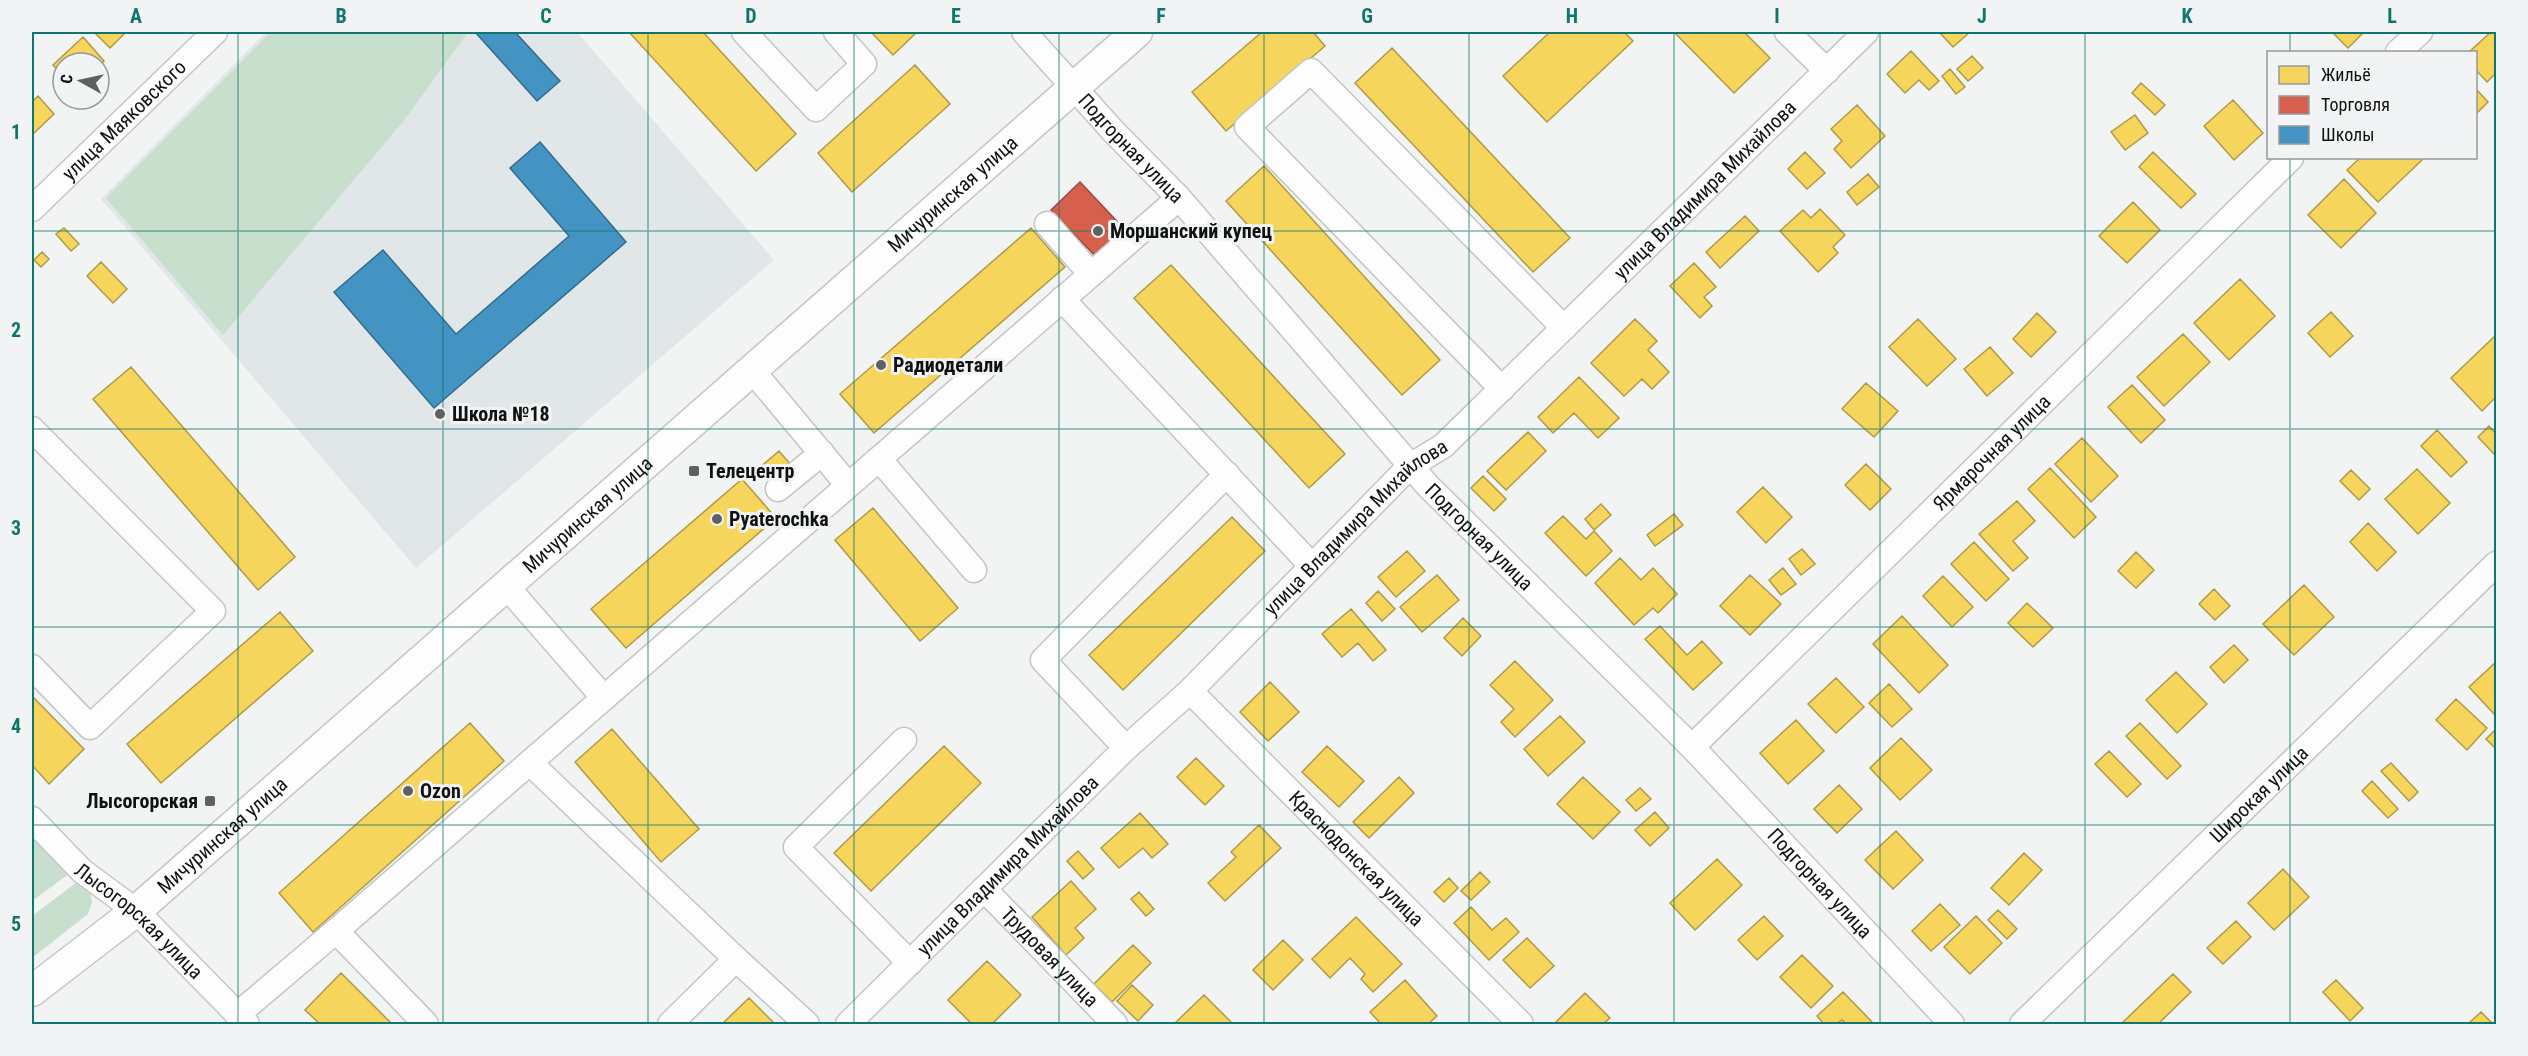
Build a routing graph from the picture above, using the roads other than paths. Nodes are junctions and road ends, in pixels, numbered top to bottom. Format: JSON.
{"nodes":[{"id":1,"x":215,"y":32,"type":"edge"},
{"id":2,"x":744,"y":32,"type":"edge"},
{"id":3,"x":836,"y":32,"type":"edge"},
{"id":4,"x":1024,"y":32,"type":"edge"},
{"id":5,"x":1137,"y":32,"type":"edge"},
{"id":6,"x":1787,"y":32,"type":"edge"},
{"id":7,"x":1866,"y":32,"type":"edge"},
{"id":8,"x":2420,"y":32,"type":"edge"},
{"id":9,"x":2399,"y":51,"type":"edge"},
{"id":10,"x":1827,"y":71,"type":"junction"},
{"id":11,"x":1075,"y":88,"type":"junction"},
{"id":12,"x":2290,"y":159,"type":"edge"},
{"id":13,"x":1179,"y":198,"type":"junction"},
{"id":14,"x":32,"y":209,"type":"edge"},
{"id":15,"x":1047,"y":224,"type":"dead end"},
{"id":16,"x":1091,"y":274,"type":"junction"},
{"id":17,"x":1062,"y":299,"type":"junction"},
{"id":18,"x":1564,"y":328,"type":"junction"},
{"id":19,"x":751,"y":369,"type":"junction"},
{"id":20,"x":1502,"y":389,"type":"junction"},
{"id":21,"x":32,"y":429,"type":"edge"},
{"id":22,"x":822,"y":453,"type":"junction"},
{"id":23,"x":879,"y":459,"type":"junction"},
{"id":24,"x":1410,"y":466,"type":"junction"},
{"id":25,"x":1227,"y":474,"type":"junction"},
{"id":26,"x":848,"y":485,"type":"junction"},
{"id":27,"x":778,"y":489,"type":"dead end"},
{"id":28,"x":2496,"y":564,"type":"edge"},
{"id":29,"x":1312,"y":566,"type":"junction"},
{"id":30,"x":974,"y":570,"type":"dead end"},
{"id":31,"x":506,"y":586,"type":"junction"},
{"id":32,"x":32,"y":667,"type":"edge"},
{"id":33,"x":1191,"y":691,"type":"junction"},
{"id":34,"x":604,"y":698,"type":"junction"},
{"id":35,"x":904,"y":740,"type":"dead end"},
{"id":36,"x":1692,"y":747,"type":"junction"},
{"id":37,"x":1126,"y":748,"type":"junction"},
{"id":38,"x":530,"y":763,"type":"junction"},
{"id":39,"x":32,"y":819,"type":"edge"},
{"id":40,"x":985,"y":890,"type":"junction"},
{"id":41,"x":136,"y":911,"type":"junction"},
{"id":42,"x":336,"y":931,"type":"junction"},
{"id":43,"x":736,"y":959,"type":"junction"},
{"id":44,"x":910,"y":963,"type":"junction"},
{"id":45,"x":32,"y":991,"type":"edge"},
{"id":46,"x":242,"y":1020,"type":"edge"},
{"id":47,"x":426,"y":1024,"type":"edge"},
{"id":48,"x":670,"y":1024,"type":"edge"},
{"id":49,"x":807,"y":1024,"type":"edge"},
{"id":50,"x":848,"y":1024,"type":"edge"},
{"id":51,"x":1115,"y":1024,"type":"edge"},
{"id":52,"x":1521,"y":1024,"type":"edge"},
{"id":53,"x":1952,"y":1024,"type":"edge"},
{"id":54,"x":2022,"y":1024,"type":"edge"}],
"edges":[{"from":1,"to":14,"type":"street","name":"улица Маяковского"},
{"from":2,"to":3,"type":"street"},
{"from":4,"to":11,"type":"street","name":"Подгорная улица"},
{"from":5,"to":11,"type":"main road","name":"Мичуринская улица"},
{"from":6,"to":10,"type":"street"},
{"from":7,"to":10,"type":"street","name":"улица Владимира Михайлова"},
{"from":8,"to":9,"type":"street"},
{"from":10,"to":18,"type":"street","name":"улица Владимира Михайлова"},
{"from":11,"to":13,"type":"street","name":"Подгорная улица"},
{"from":11,"to":19,"type":"main road","name":"Мичуринская улица"},
{"from":12,"to":36,"type":"street","name":"Ярмарочная улица"},
{"from":13,"to":16,"type":"street"},
{"from":13,"to":24,"type":"street","name":"Подгорная улица"},
{"from":15,"to":16,"type":"street"},
{"from":16,"to":17,"type":"street"},
{"from":17,"to":23,"type":"street"},
{"from":17,"to":25,"type":"street"},
{"from":18,"to":20,"type":"street","name":"улица Владимира Михайлова"},
{"from":18,"to":20,"type":"street"},
{"from":19,"to":22,"type":"street"},
{"from":19,"to":31,"type":"main road","name":"Мичуринская улица"},
{"from":20,"to":24,"type":"street","name":"улица Владимира Михайлова"},
{"from":21,"to":32,"type":"street"},
{"from":22,"to":26,"type":"street"},
{"from":22,"to":27,"type":"street"},
{"from":23,"to":26,"type":"street"},
{"from":23,"to":30,"type":"street"},
{"from":24,"to":29,"type":"street","name":"улица Владимира Михайлова"},
{"from":24,"to":36,"type":"street","name":"Подгорная улица"},
{"from":25,"to":29,"type":"street"},
{"from":25,"to":37,"type":"street"},
{"from":26,"to":34,"type":"street"},
{"from":28,"to":54,"type":"street","name":"Широкая улица"},
{"from":29,"to":33,"type":"street","name":"улица Владимира Михайлова"},
{"from":31,"to":34,"type":"street"},
{"from":31,"to":41,"type":"main road","name":"Мичуринская улица"},
{"from":33,"to":37,"type":"street","name":"улица Владимира Михайлова"},
{"from":33,"to":52,"type":"street","name":"Краснодонская улица"},
{"from":34,"to":38,"type":"street"},
{"from":35,"to":44,"type":"street"},
{"from":36,"to":53,"type":"street","name":"Подгорная улица"},
{"from":37,"to":40,"type":"street","name":"улица Владимира Михайлова"},
{"from":38,"to":42,"type":"street"},
{"from":38,"to":43,"type":"street"},
{"from":39,"to":41,"type":"street","name":"Лысогорская улица"},
{"from":40,"to":44,"type":"street","name":"улица Владимира Михайлова"},
{"from":40,"to":51,"type":"street","name":"Трудовая улица"},
{"from":41,"to":45,"type":"main road","name":"Мичуринская улица"},
{"from":41,"to":46,"type":"street","name":"Лысогорская улица"},
{"from":42,"to":46,"type":"street"},
{"from":42,"to":47,"type":"street"},
{"from":43,"to":48,"type":"street"},
{"from":43,"to":49,"type":"street"},
{"from":44,"to":50,"type":"street","name":"улица Владимира Михайлова"}]}
